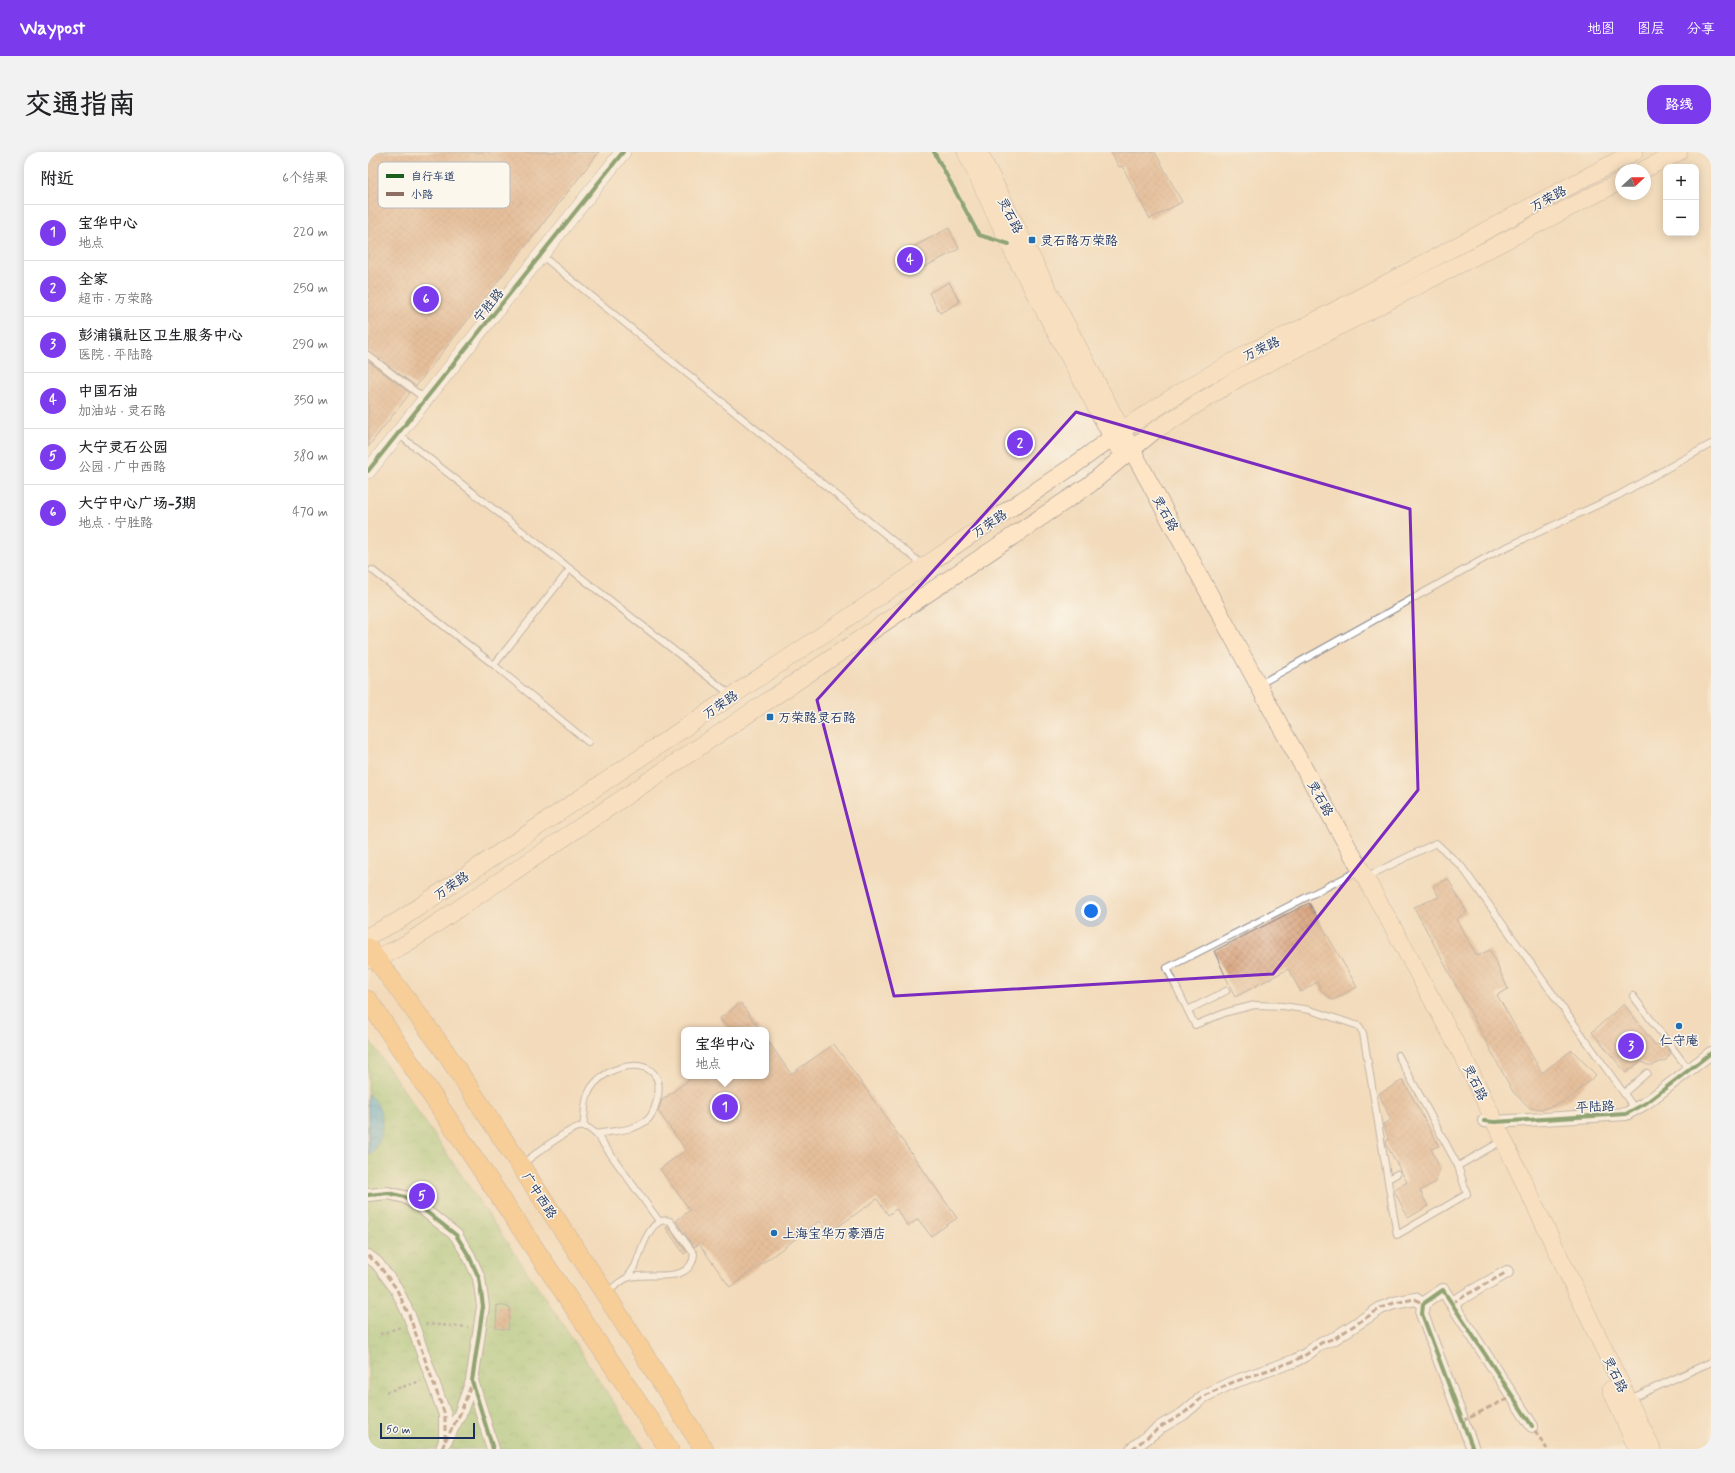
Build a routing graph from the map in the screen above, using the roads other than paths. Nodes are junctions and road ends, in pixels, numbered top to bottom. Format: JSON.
{"nodes":[{"id":1,"x":623,"y":152,"type":"edge"},
{"id":2,"x":966,"y":152,"type":"edge"},
{"id":3,"x":979,"y":152,"type":"edge"},
{"id":4,"x":1634,"y":152,"type":"edge"},
{"id":5,"x":1679,"y":152,"type":"edge"},
{"id":6,"x":1651,"y":166,"type":"edge"},
{"id":7,"x":1615,"y":185,"type":"edge"},
{"id":8,"x":541,"y":255,"type":"junction"},
{"id":9,"x":368,"y":354,"type":"edge"},
{"id":10,"x":425,"y":400,"type":"junction"},
{"id":11,"x":398,"y":434,"type":"junction"},
{"id":12,"x":1117,"y":434,"type":"junction"},
{"id":13,"x":1711,"y":444,"type":"edge"},
{"id":14,"x":1127,"y":452,"type":"junction"},
{"id":15,"x":368,"y":470,"type":"edge"},
{"id":16,"x":925,"y":566,"type":"junction"},
{"id":17,"x":570,"y":569,"type":"junction"},
{"id":18,"x":372,"y":570,"type":"dead end"},
{"id":19,"x":494,"y":665,"type":"junction"},
{"id":20,"x":1258,"y":684,"type":"junction"},
{"id":21,"x":732,"y":696,"type":"junction"},
{"id":22,"x":588,"y":742,"type":"dead end"},
{"id":23,"x":1359,"y":875,"type":"junction"},
{"id":24,"x":368,"y":936,"type":"edge"},
{"id":25,"x":371,"y":955,"type":"edge"},
{"id":26,"x":1226,"y":991,"type":"dead end"},
{"id":27,"x":1633,"y":996,"type":"dead end"},
{"id":28,"x":368,"y":1000,"type":"edge"},
{"id":29,"x":1188,"y":1010,"type":"junction"},
{"id":30,"x":1711,"y":1054,"type":"edge"},
{"id":31,"x":1398,"y":1055,"type":"dead end"},
{"id":32,"x":1689,"y":1070,"type":"junction"},
{"id":33,"x":1647,"y":1073,"type":"dead end"},
{"id":34,"x":1624,"y":1093,"type":"junction"},
{"id":35,"x":1635,"y":1109,"type":"junction"},
{"id":36,"x":1489,"y":1121,"type":"junction"},
{"id":37,"x":583,"y":1127,"type":"junction"},
{"id":38,"x":596,"y":1134,"type":"junction"},
{"id":39,"x":1495,"y":1145,"type":"junction"},
{"id":40,"x":520,"y":1165,"type":"junction"},
{"id":41,"x":1458,"y":1166,"type":"junction"},
{"id":42,"x":1397,"y":1174,"type":"dead end"},
{"id":43,"x":1388,"y":1179,"type":"junction"},
{"id":44,"x":368,"y":1195,"type":"edge"},
{"id":45,"x":659,"y":1222,"type":"junction"},
{"id":46,"x":368,"y":1256,"type":"edge"},
{"id":47,"x":1508,"y":1272,"type":"dead end"},
{"id":48,"x":627,"y":1278,"type":"junction"},
{"id":49,"x":605,"y":1294,"type":"junction"},
{"id":50,"x":1452,"y":1303,"type":"junction"},
{"id":51,"x":1423,"y":1304,"type":"junction"},
{"id":52,"x":1711,"y":1362,"type":"edge"},
{"id":53,"x":472,"y":1381,"type":"junction"},
{"id":54,"x":1628,"y":1399,"type":"junction"},
{"id":55,"x":1532,"y":1426,"type":"dead end"},
{"id":56,"x":443,"y":1445,"type":"edge"},
{"id":57,"x":493,"y":1449,"type":"edge"},
{"id":58,"x":669,"y":1449,"type":"edge"},
{"id":59,"x":704,"y":1449,"type":"edge"},
{"id":60,"x":1132,"y":1449,"type":"edge"},
{"id":61,"x":1473,"y":1449,"type":"edge"},
{"id":62,"x":1637,"y":1449,"type":"edge"},
{"id":63,"x":1652,"y":1449,"type":"edge"}],
"edges":[{"from":1,"to":8,"type":"street","name":"宁胜路"},
{"from":2,"to":12,"type":"main road","name":"灵石路"},
{"from":3,"to":12,"type":"main road","name":"灵石路"},
{"from":4,"to":12,"type":"main road","name":"万荣路"},
{"from":5,"to":6,"type":"main road"},
{"from":7,"to":14,"type":"main road","name":"万荣路"},
{"from":8,"to":10,"type":"street","name":"宁胜路"},
{"from":8,"to":16,"type":"lane"},
{"from":9,"to":10,"type":"lane"},
{"from":10,"to":11,"type":"street","name":"宁胜路"},
{"from":11,"to":15,"type":"street","name":"宁胜路"},
{"from":11,"to":17,"type":"lane"},
{"from":12,"to":14,"type":"main road","name":"灵石路"},
{"from":12,"to":16,"type":"main road","name":"万荣路"},
{"from":13,"to":20,"type":"lane"},
{"from":14,"to":20,"type":"main road","name":"灵石路"},
{"from":14,"to":23,"type":"main road","name":"灵石路"},
{"from":14,"to":25,"type":"main road","name":"万荣路"},
{"from":16,"to":21,"type":"main road","name":"万荣路"},
{"from":17,"to":19,"type":"lane"},
{"from":17,"to":21,"type":"lane"},
{"from":18,"to":19,"type":"lane"},
{"from":19,"to":22,"type":"lane"},
{"from":20,"to":23,"type":"main road","name":"灵石路"},
{"from":21,"to":24,"type":"main road","name":"万荣路"},
{"from":23,"to":29,"type":"lane"},
{"from":23,"to":34,"type":"lane"},
{"from":23,"to":36,"type":"main road","name":"灵石路"},
{"from":25,"to":40,"type":"main road","name":"广中西路"},
{"from":26,"to":29,"type":"lane"},
{"from":27,"to":32,"type":"lane"},
{"from":28,"to":58,"type":"main road"},
{"from":29,"to":43,"type":"lane"},
{"from":30,"to":32,"type":"street","name":"平陆路"},
{"from":31,"to":41,"type":"lane"},
{"from":32,"to":35,"type":"street","name":"平陆路"},
{"from":33,"to":34,"type":"lane"},
{"from":34,"to":35,"type":"lane"},
{"from":35,"to":36,"type":"street","name":"平陆路"},
{"from":36,"to":39,"type":"main road","name":"灵石路"},
{"from":36,"to":54,"type":"main road","name":"灵石路"},
{"from":37,"to":38,"type":"lane"},
{"from":37,"to":38,"type":"lane"},
{"from":37,"to":40,"type":"lane"},
{"from":38,"to":45,"type":"lane"},
{"from":39,"to":41,"type":"lane"},
{"from":39,"to":62,"type":"main road","name":"灵石路"},
{"from":40,"to":49,"type":"main road","name":"广中西路"},
{"from":41,"to":43,"type":"lane"},
{"from":42,"to":43,"type":"lane"},
{"from":44,"to":53,"type":"street"},
{"from":45,"to":48,"type":"lane"},
{"from":45,"to":48,"type":"lane"},
{"from":46,"to":56,"type":"street"},
{"from":47,"to":50,"type":"street"},
{"from":48,"to":49,"type":"lane"},
{"from":49,"to":59,"type":"main road","name":"广中西路"},
{"from":50,"to":51,"type":"street"},
{"from":50,"to":55,"type":"street"},
{"from":51,"to":60,"type":"street"},
{"from":51,"to":61,"type":"street"},
{"from":52,"to":54,"type":"lane"},
{"from":53,"to":56,"type":"street"},
{"from":53,"to":57,"type":"street"},
{"from":54,"to":63,"type":"main road","name":"灵石路"}]}
